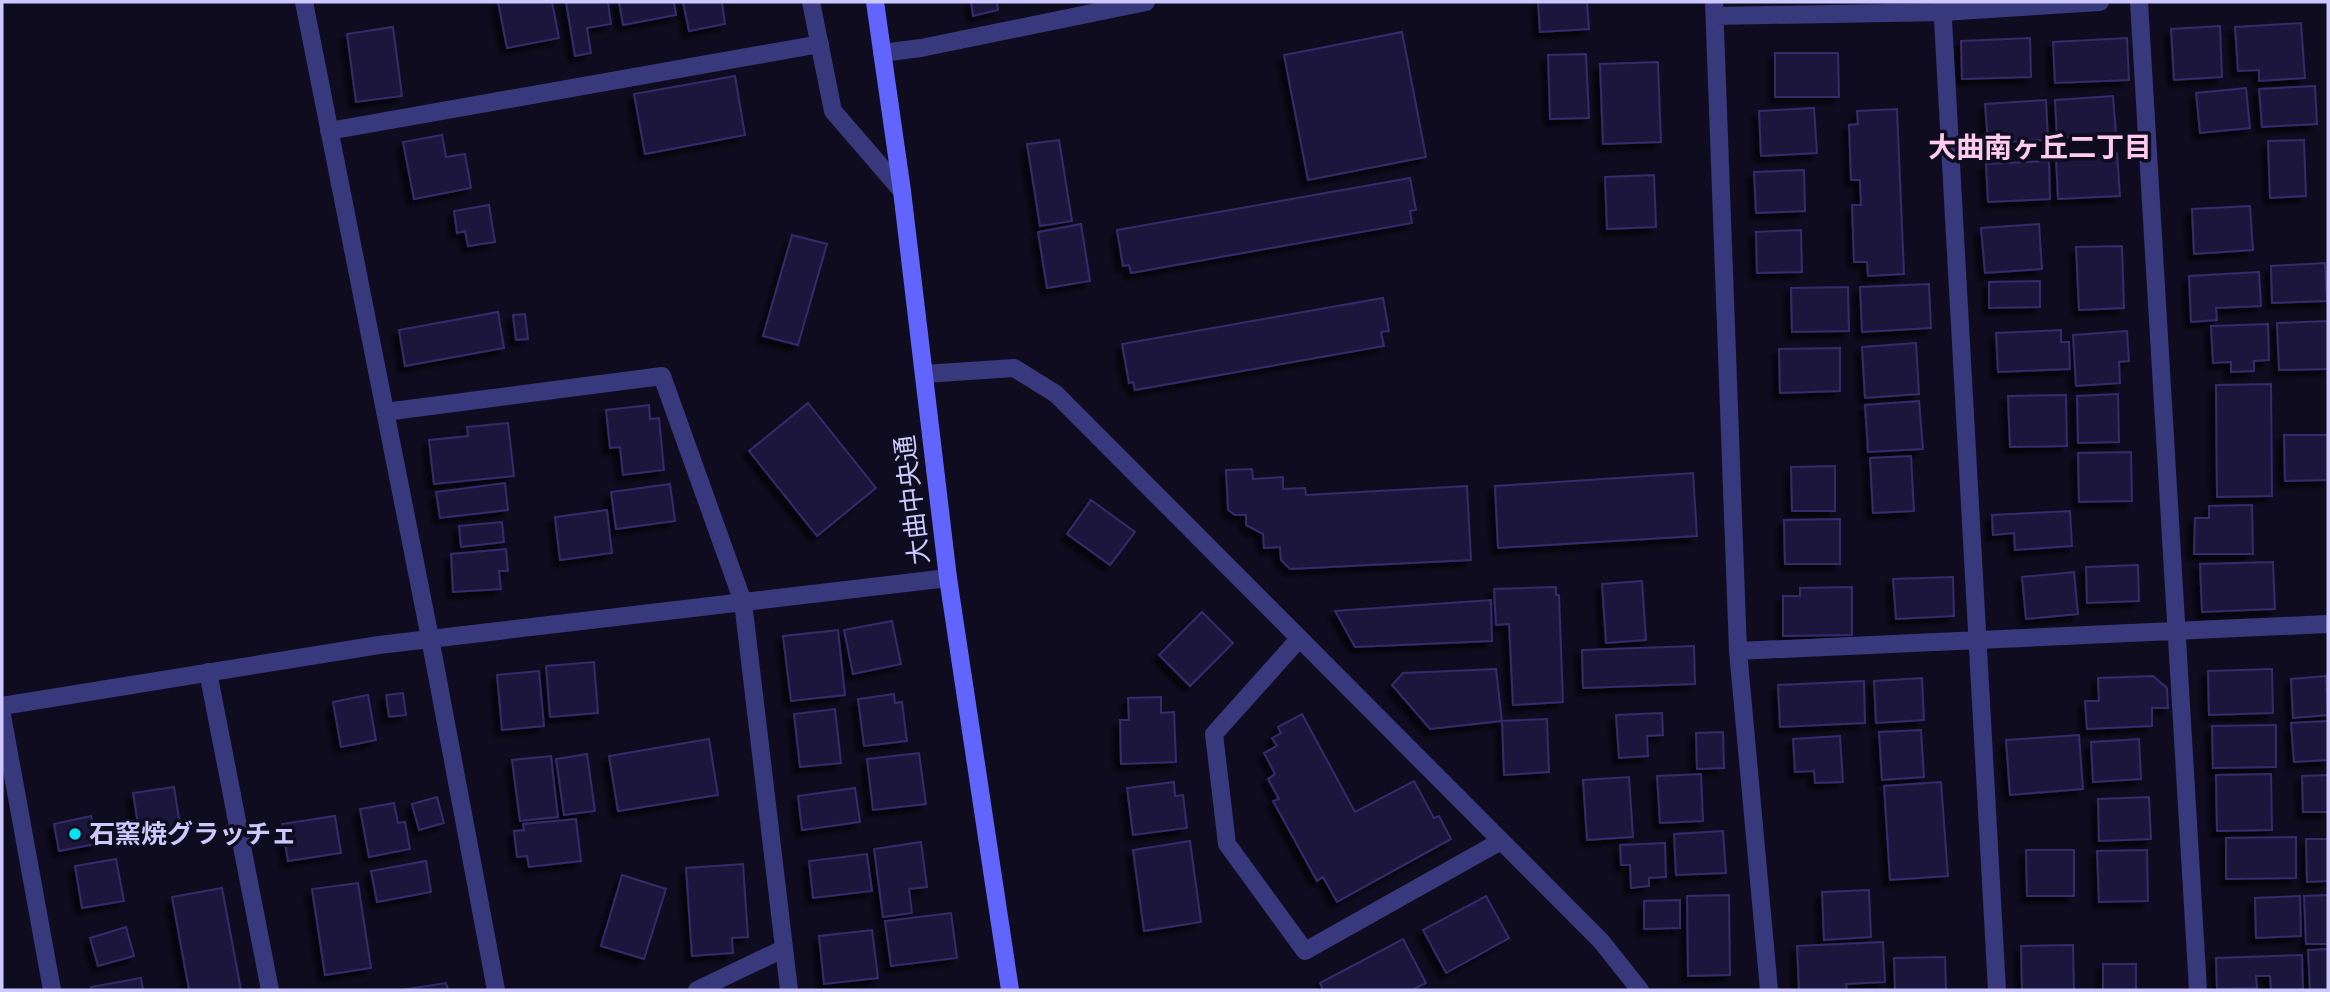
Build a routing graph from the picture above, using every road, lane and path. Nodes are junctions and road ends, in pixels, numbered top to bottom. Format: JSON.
{"nodes":[{"id":1,"x":304,"y":2,"type":"edge"},
{"id":2,"x":811,"y":2,"type":"edge"},
{"id":3,"x":876,"y":2,"type":"edge"},
{"id":4,"x":1146,"y":2,"type":"edge"},
{"id":5,"x":2100,"y":2,"type":"edge"},
{"id":6,"x":2140,"y":2,"type":"edge"},
{"id":7,"x":1942,"y":7,"type":"edge"},
{"id":8,"x":1714,"y":9,"type":"edge"},
{"id":9,"x":820,"y":44,"type":"junction"},
{"id":10,"x":882,"y":53,"type":"junction"},
{"id":11,"x":329,"y":131,"type":"junction"},
{"id":12,"x":902,"y":191,"type":"junction"},
{"id":13,"x":924,"y":374,"type":"junction"},
{"id":14,"x":385,"y":412,"type":"junction"},
{"id":15,"x":948,"y":578,"type":"junction"},
{"id":16,"x":743,"y":602,"type":"junction"},
{"id":17,"x":2328,"y":624,"type":"edge"},
{"id":18,"x":2177,"y":630,"type":"junction"},
{"id":19,"x":430,"y":638,"type":"junction"},
{"id":20,"x":1300,"y":639,"type":"junction"},
{"id":21,"x":1979,"y":640,"type":"junction"},
{"id":22,"x":1738,"y":651,"type":"junction"},
{"id":23,"x":208,"y":672,"type":"junction"},
{"id":24,"x":2,"y":706,"type":"edge"},
{"id":25,"x":2,"y":715,"type":"edge"},
{"id":26,"x":1501,"y":841,"type":"junction"},
{"id":27,"x":783,"y":949,"type":"junction"},
{"id":28,"x":52,"y":990,"type":"edge"},
{"id":29,"x":270,"y":990,"type":"edge"},
{"id":30,"x":496,"y":990,"type":"edge"},
{"id":31,"x":698,"y":990,"type":"edge"},
{"id":32,"x":789,"y":990,"type":"edge"},
{"id":33,"x":1010,"y":990,"type":"edge"},
{"id":34,"x":1640,"y":990,"type":"edge"},
{"id":35,"x":1769,"y":990,"type":"edge"},
{"id":36,"x":1997,"y":990,"type":"edge"},
{"id":37,"x":2198,"y":990,"type":"edge"}],
"edges":[{"from":1,"to":11,"type":"street"},
{"from":2,"to":9,"type":"street"},
{"from":3,"to":10,"type":"main road","name":"大曲中央通"},
{"from":4,"to":10,"type":"street"},
{"from":5,"to":7,"type":"street"},
{"from":6,"to":18,"type":"street"},
{"from":7,"to":8,"type":"street"},
{"from":7,"to":21,"type":"street"},
{"from":8,"to":22,"type":"street"},
{"from":9,"to":11,"type":"street"},
{"from":9,"to":12,"type":"street"},
{"from":10,"to":12,"type":"main road","name":"大曲中央通"},
{"from":11,"to":14,"type":"street"},
{"from":12,"to":13,"type":"main road","name":"大曲中央通"},
{"from":13,"to":15,"type":"main road","name":"大曲中央通"},
{"from":13,"to":20,"type":"street"},
{"from":14,"to":16,"type":"street"},
{"from":14,"to":19,"type":"street"},
{"from":15,"to":16,"type":"street"},
{"from":15,"to":33,"type":"main road","name":"大曲中央通"},
{"from":16,"to":19,"type":"street"},
{"from":16,"to":27,"type":"street"},
{"from":17,"to":18,"type":"street"},
{"from":18,"to":21,"type":"street"},
{"from":18,"to":37,"type":"street"},
{"from":19,"to":23,"type":"street"},
{"from":19,"to":30,"type":"street"},
{"from":20,"to":26,"type":"street"},
{"from":20,"to":26,"type":"street"},
{"from":21,"to":22,"type":"street"},
{"from":21,"to":36,"type":"street"},
{"from":22,"to":35,"type":"street"},
{"from":23,"to":24,"type":"street"},
{"from":23,"to":29,"type":"street"},
{"from":25,"to":28,"type":"street"},
{"from":26,"to":34,"type":"street"},
{"from":27,"to":31,"type":"street"},
{"from":27,"to":32,"type":"street"}]}
